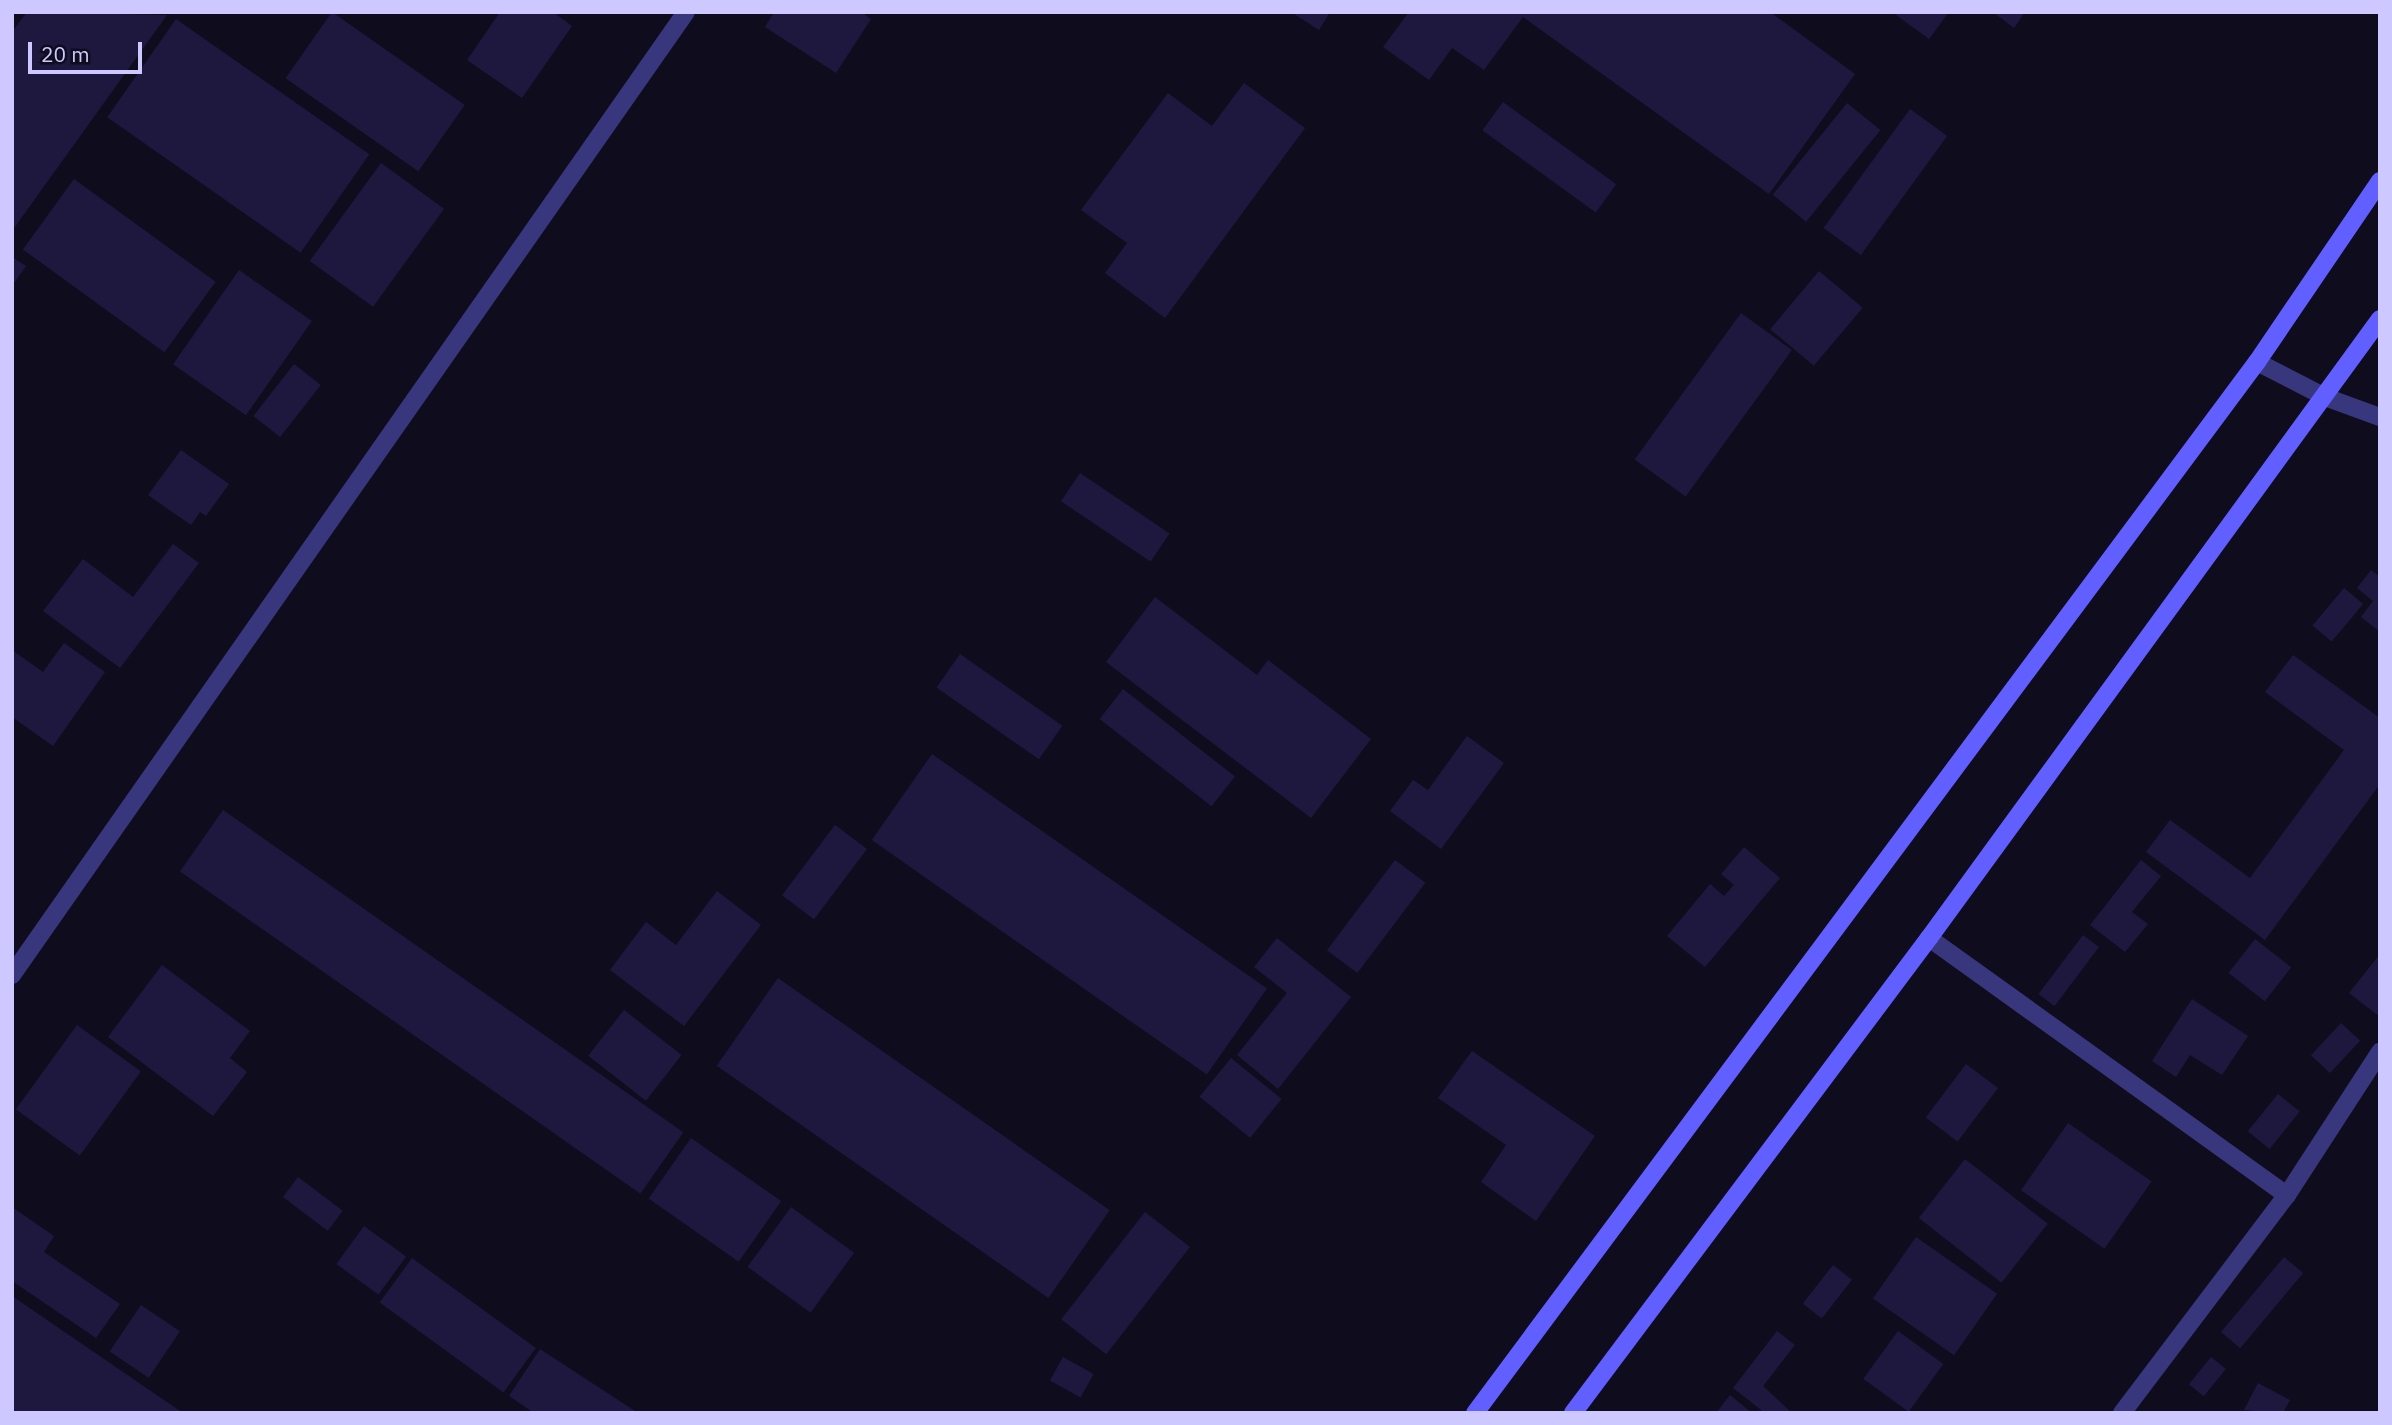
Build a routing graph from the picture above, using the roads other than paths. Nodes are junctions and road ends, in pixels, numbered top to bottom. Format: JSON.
{"nodes":[{"id":1,"x":686,"y":12,"type":"edge"},
{"id":2,"x":2380,"y":181,"type":"edge"},
{"id":3,"x":2380,"y":319,"type":"edge"},
{"id":4,"x":2257,"y":362,"type":"junction"},
{"id":5,"x":2325,"y":397,"type":"junction"},
{"id":6,"x":2380,"y":417,"type":"edge"},
{"id":7,"x":1929,"y":938,"type":"junction"},
{"id":8,"x":12,"y":975,"type":"edge"},
{"id":9,"x":2380,"y":1052,"type":"edge"},
{"id":10,"x":2287,"y":1195,"type":"junction"},
{"id":11,"x":1475,"y":1413,"type":"edge"},
{"id":12,"x":1573,"y":1413,"type":"edge"},
{"id":13,"x":2122,"y":1413,"type":"edge"}],
"edges":[{"from":1,"to":8,"type":"street"},
{"from":2,"to":4,"type":"street"},
{"from":3,"to":5,"type":"street"},
{"from":4,"to":5,"type":"street"},
{"from":4,"to":11,"type":"street"},
{"from":5,"to":6,"type":"street"},
{"from":5,"to":7,"type":"street"},
{"from":7,"to":10,"type":"street"},
{"from":7,"to":12,"type":"street"},
{"from":9,"to":10,"type":"street"},
{"from":10,"to":13,"type":"street"}]}
